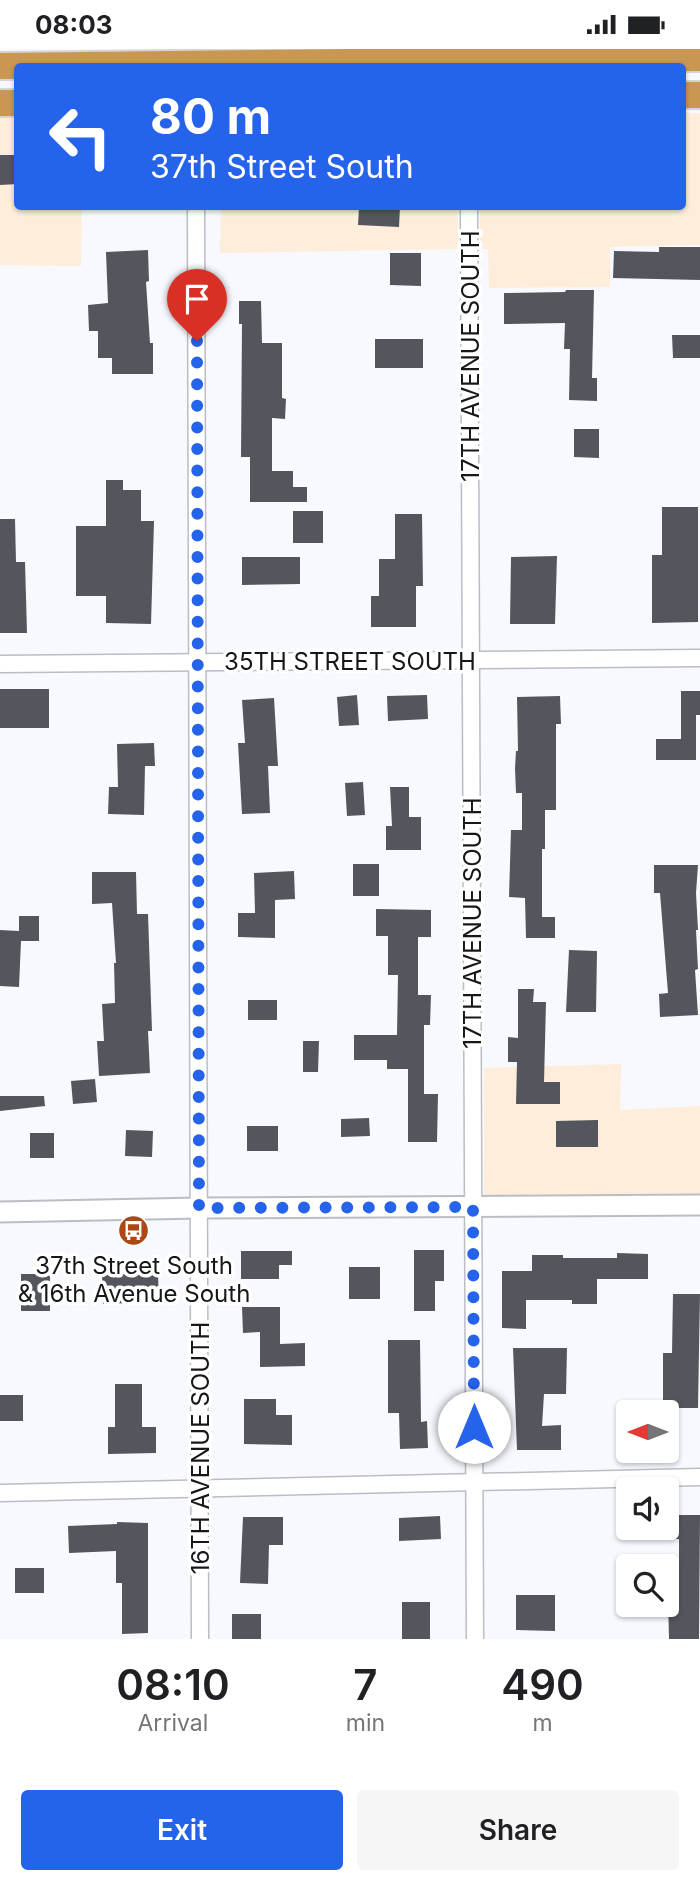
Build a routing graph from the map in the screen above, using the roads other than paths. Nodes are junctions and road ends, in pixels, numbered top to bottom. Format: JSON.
{"nodes":[{"id":1,"x":534,"y":58,"type":"edge"},
{"id":2,"x":700,"y":58,"type":"edge"},
{"id":3,"x":287,"y":59,"type":"edge"},
{"id":4,"x":146,"y":63,"type":"edge"},
{"id":5,"x":469,"y":63,"type":"edge"},
{"id":6,"x":196,"y":210,"type":"edge"},
{"id":7,"x":469,"y":210,"type":"edge"},
{"id":8,"x":700,"y":658,"type":"edge"},
{"id":9,"x":471,"y":660,"type":"junction"},
{"id":10,"x":197,"y":663,"type":"junction"},
{"id":11,"x":0,"y":664,"type":"edge"},
{"id":12,"x":700,"y":1205,"type":"edge"},
{"id":13,"x":473,"y":1207,"type":"junction"},
{"id":14,"x":199,"y":1208,"type":"junction"},
{"id":15,"x":0,"y":1212,"type":"edge"},
{"id":16,"x":700,"y":1477,"type":"edge"},
{"id":17,"x":474,"y":1482,"type":"junction"},
{"id":18,"x":200,"y":1488,"type":"junction"},
{"id":19,"x":0,"y":1493,"type":"edge"},
{"id":20,"x":200,"y":1639,"type":"edge"},
{"id":21,"x":475,"y":1639,"type":"edge"}],
"edges":[{"from":1,"to":2,"type":"highway"},
{"from":1,"to":5,"type":"highway"},
{"from":3,"to":4,"type":"highway"},
{"from":3,"to":5,"type":"highway"},
{"from":6,"to":10,"type":"street","name":"16TH AVENUE SOUTH"},
{"from":7,"to":9,"type":"street","name":"17TH AVENUE SOUTH"},
{"from":8,"to":9,"type":"street","name":"35TH STREET SOUTH"},
{"from":9,"to":10,"type":"street","name":"35TH STREET SOUTH"},
{"from":9,"to":13,"type":"street","name":"17TH AVENUE SOUTH"},
{"from":10,"to":11,"type":"street","name":"35TH STREET SOUTH"},
{"from":10,"to":14,"type":"street","name":"16TH AVENUE SOUTH"},
{"from":12,"to":13,"type":"street"},
{"from":13,"to":14,"type":"street"},
{"from":13,"to":17,"type":"street","name":"17TH AVENUE SOUTH"},
{"from":14,"to":15,"type":"street"},
{"from":14,"to":18,"type":"street","name":"16TH AVENUE SOUTH"},
{"from":16,"to":17,"type":"street"},
{"from":17,"to":18,"type":"street"},
{"from":17,"to":21,"type":"street","name":"17TH AVENUE SOUTH"},
{"from":18,"to":19,"type":"street"},
{"from":18,"to":20,"type":"street","name":"16TH AVENUE SOUTH"}]}
